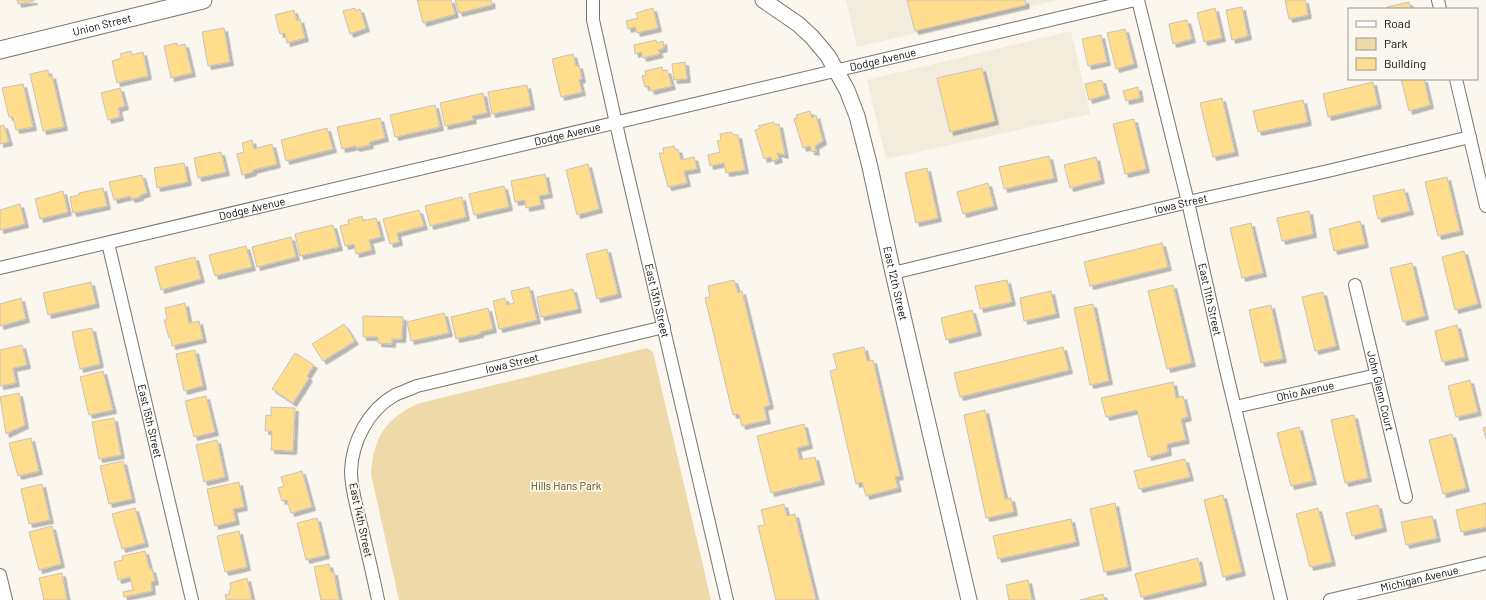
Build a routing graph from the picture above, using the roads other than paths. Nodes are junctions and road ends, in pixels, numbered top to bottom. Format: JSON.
{"nodes":[{"id":1,"x":203,"y":0,"type":"edge"},
{"id":2,"x":593,"y":0,"type":"edge"},
{"id":3,"x":763,"y":0,"type":"edge"},
{"id":4,"x":1135,"y":0,"type":"edge"},
{"id":5,"x":1138,"y":0,"type":"edge"},
{"id":6,"x":0,"y":50,"type":"edge"},
{"id":7,"x":837,"y":71,"type":"junction"},
{"id":8,"x":1456,"y":80,"type":"edge"},
{"id":9,"x":616,"y":123,"type":"junction"},
{"id":10,"x":1470,"y":137,"type":"junction"},
{"id":11,"x":1188,"y":202,"type":"junction"},
{"id":12,"x":1486,"y":206,"type":"edge"},
{"id":13,"x":108,"y":243,"type":"junction"},
{"id":14,"x":0,"y":268,"type":"edge"},
{"id":15,"x":893,"y":273,"type":"junction"},
{"id":16,"x":1355,"y":284,"type":"dead end"},
{"id":17,"x":664,"y":327,"type":"junction"},
{"id":18,"x":1377,"y":375,"type":"junction"},
{"id":19,"x":1234,"y":407,"type":"junction"},
{"id":20,"x":369,"y":418,"type":"joint"},
{"id":21,"x":1406,"y":497,"type":"dead end"},
{"id":22,"x":1486,"y":562,"type":"edge"},
{"id":23,"x":0,"y":575,"type":"edge"},
{"id":24,"x":6,"y":600,"type":"edge"},
{"id":25,"x":192,"y":600,"type":"edge"},
{"id":26,"x":378,"y":600,"type":"edge"},
{"id":27,"x":728,"y":600,"type":"edge"},
{"id":28,"x":969,"y":600,"type":"edge"},
{"id":29,"x":1280,"y":600,"type":"edge"},
{"id":30,"x":1330,"y":600,"type":"edge"}],
"edges":[{"from":1,"to":6,"type":"main road","name":"Union Street"},
{"from":2,"to":9,"type":"street","name":"East 13th Street"},
{"from":3,"to":7,"type":"street","name":"East 12th Street"},
{"from":4,"to":7,"type":"street","name":"Dodge Avenue"},
{"from":5,"to":11,"type":"street","name":"East 11th Street"},
{"from":7,"to":9,"type":"street","name":"Dodge Avenue"},
{"from":7,"to":15,"type":"street","name":"East 12th Street"},
{"from":8,"to":10,"type":"street"},
{"from":9,"to":13,"type":"street","name":"Dodge Avenue"},
{"from":9,"to":17,"type":"street","name":"East 13th Street"},
{"from":10,"to":11,"type":"street","name":"Iowa Street"},
{"from":10,"to":12,"type":"street"},
{"from":11,"to":15,"type":"street","name":"Iowa Street"},
{"from":11,"to":19,"type":"street","name":"East 11th Street"},
{"from":13,"to":14,"type":"street","name":"Dodge Avenue"},
{"from":13,"to":25,"type":"street","name":"East 15th Street"},
{"from":15,"to":28,"type":"street","name":"East 12th Street"},
{"from":16,"to":18,"type":"street","name":"John Glenn Court"},
{"from":17,"to":20,"type":"street","name":"Iowa Street"},
{"from":17,"to":27,"type":"street","name":"East 13th Street"},
{"from":18,"to":19,"type":"street","name":"Ohio Avenue"},
{"from":18,"to":21,"type":"street","name":"John Glenn Court"},
{"from":19,"to":29,"type":"street","name":"East 11th Street"},
{"from":20,"to":26,"type":"street","name":"East 14th Street"},
{"from":22,"to":30,"type":"street","name":"Michigan Avenue"},
{"from":23,"to":24,"type":"street"}]}
